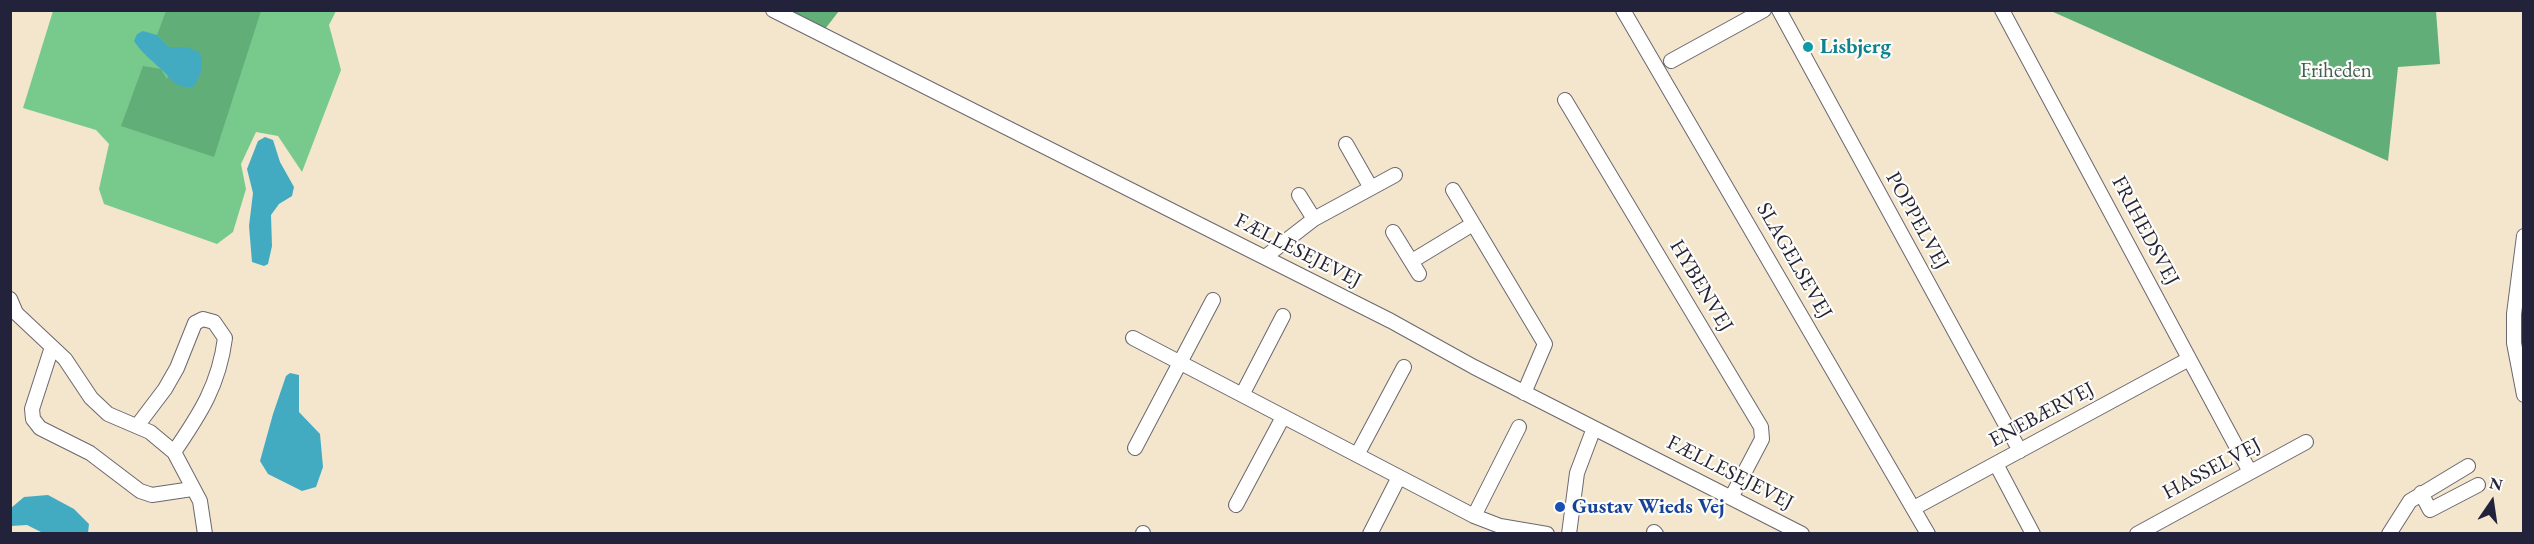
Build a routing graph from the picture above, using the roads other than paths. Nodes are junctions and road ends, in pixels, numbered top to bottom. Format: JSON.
{"nodes":[{"id":1,"x":773,"y":10,"type":"edge"},
{"id":2,"x":1623,"y":10,"type":"edge"},
{"id":3,"x":1764,"y":10,"type":"edge"},
{"id":4,"x":1779,"y":10,"type":"edge"},
{"id":5,"x":2002,"y":10,"type":"edge"},
{"id":6,"x":1671,"y":61,"type":"dead end"},
{"id":7,"x":1565,"y":100,"type":"dead end"},
{"id":8,"x":1346,"y":144,"type":"dead end"},
{"id":9,"x":1395,"y":175,"type":"dead end"},
{"id":10,"x":1371,"y":188,"type":"junction"},
{"id":11,"x":1454,"y":190,"type":"dead end"},
{"id":12,"x":1299,"y":195,"type":"dead end"},
{"id":13,"x":1314,"y":219,"type":"junction"},
{"id":14,"x":1473,"y":224,"type":"junction"},
{"id":15,"x":1393,"y":232,"type":"dead end"},
{"id":16,"x":2523,"y":236,"type":"edge"},
{"id":17,"x":1265,"y":257,"type":"junction"},
{"id":18,"x":1412,"y":261,"type":"junction"},
{"id":19,"x":1419,"y":274,"type":"dead end"},
{"id":20,"x":10,"y":299,"type":"edge"},
{"id":21,"x":1213,"y":300,"type":"dead end"},
{"id":22,"x":1283,"y":316,"type":"dead end"},
{"id":23,"x":1133,"y":338,"type":"dead end"},
{"id":24,"x":52,"y":347,"type":"junction"},
{"id":25,"x":2189,"y":359,"type":"junction"},
{"id":26,"x":1180,"y":363,"type":"junction"},
{"id":27,"x":1404,"y":367,"type":"dead end"},
{"id":28,"x":1524,"y":393,"type":"junction"},
{"id":29,"x":1242,"y":395,"type":"junction"},
{"id":30,"x":2523,"y":395,"type":"edge"},
{"id":31,"x":1283,"y":417,"type":"junction"},
{"id":32,"x":137,"y":426,"type":"junction"},
{"id":33,"x":1519,"y":428,"type":"dead end"},
{"id":34,"x":1594,"y":428,"type":"junction"},
{"id":35,"x":2306,"y":442,"type":"dead end"},
{"id":36,"x":1135,"y":448,"type":"dead end"},
{"id":37,"x":2020,"y":451,"type":"junction"},
{"id":38,"x":174,"y":452,"type":"junction"},
{"id":39,"x":1357,"y":455,"type":"junction"},
{"id":40,"x":1996,"y":464,"type":"junction"},
{"id":41,"x":2468,"y":466,"type":"dead end"},
{"id":42,"x":2250,"y":472,"type":"junction"},
{"id":43,"x":1399,"y":477,"type":"junction"},
{"id":44,"x":2478,"y":485,"type":"dead end"},
{"id":45,"x":192,"y":489,"type":"junction"},
{"id":46,"x":2421,"y":493,"type":"junction"},
{"id":47,"x":1731,"y":498,"type":"junction"},
{"id":48,"x":1236,"y":504,"type":"dead end"},
{"id":49,"x":1914,"y":508,"type":"junction"},
{"id":50,"x":1474,"y":516,"type":"junction"},
{"id":51,"x":1498,"y":530,"type":"edge"},
{"id":52,"x":205,"y":534,"type":"edge"},
{"id":53,"x":1370,"y":534,"type":"edge"},
{"id":54,"x":1547,"y":534,"type":"edge"},
{"id":55,"x":1569,"y":534,"type":"edge"},
{"id":56,"x":1802,"y":534,"type":"edge"},
{"id":57,"x":1928,"y":534,"type":"edge"},
{"id":58,"x":2033,"y":534,"type":"edge"},
{"id":59,"x":2137,"y":534,"type":"edge"},
{"id":60,"x":2389,"y":534,"type":"edge"}],
"edges":[{"from":1,"to":17,"type":"street","name":"FÆLLESEJEVEJ"},
{"from":2,"to":49,"type":"street","name":"SLAGELSEVEJ"},
{"from":3,"to":6,"type":"street"},
{"from":4,"to":37,"type":"street","name":"POPPELVEJ"},
{"from":5,"to":25,"type":"street","name":"FRIHEDSVEJ"},
{"from":7,"to":47,"type":"street","name":"HYBENVEJ"},
{"from":8,"to":10,"type":"street"},
{"from":9,"to":10,"type":"street"},
{"from":10,"to":13,"type":"street"},
{"from":11,"to":14,"type":"street"},
{"from":12,"to":13,"type":"street"},
{"from":13,"to":17,"type":"street"},
{"from":14,"to":18,"type":"street"},
{"from":14,"to":28,"type":"street"},
{"from":15,"to":18,"type":"street"},
{"from":16,"to":30,"type":"street"},
{"from":17,"to":28,"type":"street","name":"FÆLLESEJEVEJ"},
{"from":18,"to":19,"type":"street"},
{"from":20,"to":24,"type":"street"},
{"from":21,"to":26,"type":"street"},
{"from":22,"to":29,"type":"street"},
{"from":23,"to":26,"type":"street"},
{"from":24,"to":32,"type":"street"},
{"from":24,"to":45,"type":"street"},
{"from":25,"to":37,"type":"street","name":"ENEBÆRVEJ"},
{"from":25,"to":42,"type":"street","name":"FRIHEDSVEJ"},
{"from":26,"to":29,"type":"street"},
{"from":26,"to":36,"type":"street"},
{"from":27,"to":39,"type":"street"},
{"from":28,"to":34,"type":"street","name":"FÆLLESEJEVEJ"},
{"from":29,"to":31,"type":"street"},
{"from":31,"to":39,"type":"street"},
{"from":31,"to":48,"type":"street"},
{"from":32,"to":38,"type":"street"},
{"from":32,"to":38,"type":"street"},
{"from":33,"to":50,"type":"street"},
{"from":34,"to":47,"type":"street","name":"FÆLLESEJEVEJ"},
{"from":34,"to":55,"type":"street"},
{"from":35,"to":42,"type":"street","name":"HASSELVEJ"},
{"from":37,"to":40,"type":"street","name":"ENEBÆRVEJ"},
{"from":38,"to":45,"type":"street"},
{"from":39,"to":43,"type":"street"},
{"from":40,"to":49,"type":"street","name":"ENEBÆRVEJ"},
{"from":40,"to":58,"type":"street"},
{"from":41,"to":46,"type":"street"},
{"from":42,"to":59,"type":"street","name":"HASSELVEJ"},
{"from":43,"to":50,"type":"street"},
{"from":43,"to":53,"type":"street"},
{"from":44,"to":46,"type":"street"},
{"from":45,"to":52,"type":"street"},
{"from":46,"to":60,"type":"street"},
{"from":47,"to":56,"type":"street","name":"FÆLLESEJEVEJ"},
{"from":49,"to":57,"type":"street","name":"SLAGELSEVEJ"},
{"from":50,"to":51,"type":"street"},
{"from":51,"to":54,"type":"street"}]}
